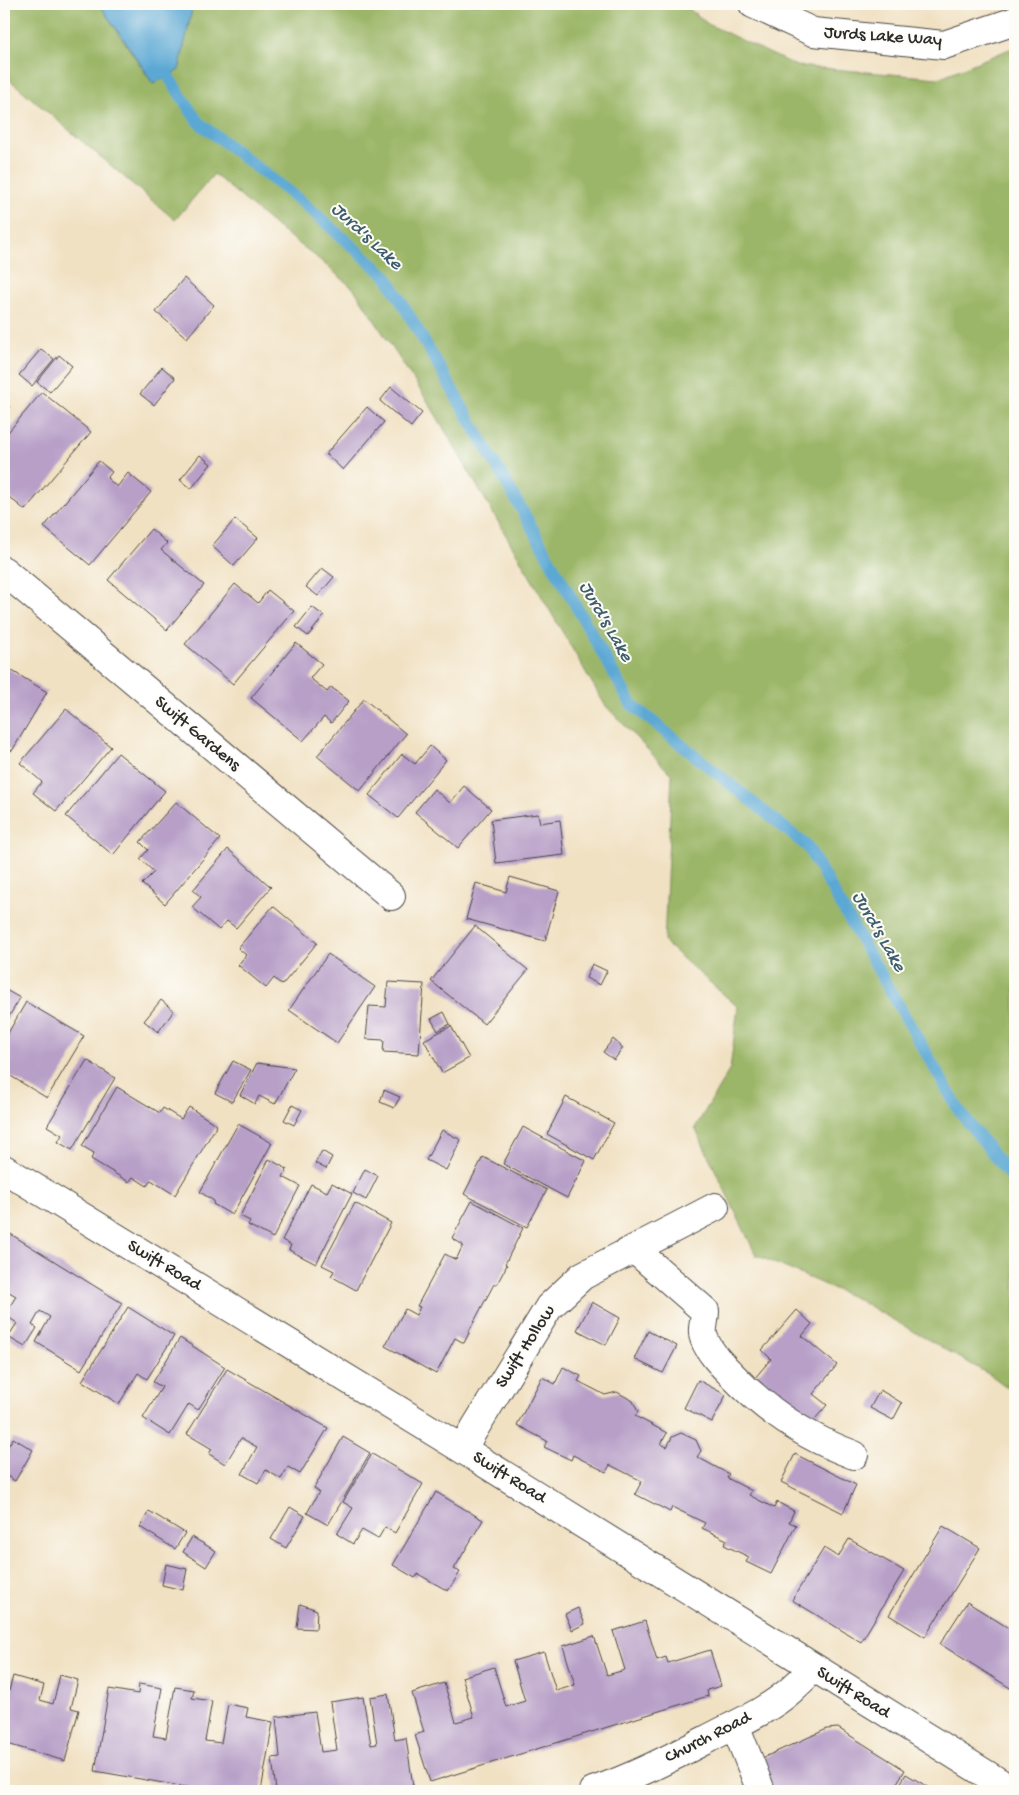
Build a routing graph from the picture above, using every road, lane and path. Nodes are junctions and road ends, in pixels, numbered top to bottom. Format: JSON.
{"nodes":[{"id":1,"x":752,"y":4,"type":"edge"},
{"id":2,"x":1015,"y":21,"type":"edge"},
{"id":3,"x":4,"y":570,"type":"edge"},
{"id":4,"x":391,"y":896,"type":"dead end"},
{"id":5,"x":4,"y":1169,"type":"edge"},
{"id":6,"x":715,"y":1207,"type":"dead end"},
{"id":7,"x":634,"y":1248,"type":"junction"},
{"id":8,"x":462,"y":1449,"type":"junction"},
{"id":9,"x":854,"y":1455,"type":"dead end"},
{"id":10,"x":813,"y":1668,"type":"junction"},
{"id":11,"x":736,"y":1725,"type":"junction"},
{"id":12,"x":593,"y":1791,"type":"edge"},
{"id":13,"x":761,"y":1791,"type":"edge"},
{"id":14,"x":1013,"y":1791,"type":"edge"}],
"edges":[{"from":1,"to":2,"type":"street","name":"Jurds Lake Way"},
{"from":3,"to":4,"type":"street","name":"Swift Gardens"},
{"from":5,"to":8,"type":"street","name":"Swift Road"},
{"from":6,"to":7,"type":"street","name":"Swift Hollow"},
{"from":7,"to":8,"type":"street","name":"Swift Hollow"},
{"from":7,"to":9,"type":"street"},
{"from":8,"to":10,"type":"street","name":"Swift Road"},
{"from":10,"to":11,"type":"street","name":"Church Road"},
{"from":10,"to":14,"type":"street","name":"Swift Road"},
{"from":11,"to":12,"type":"street","name":"Church Road"},
{"from":11,"to":13,"type":"street"}]}
